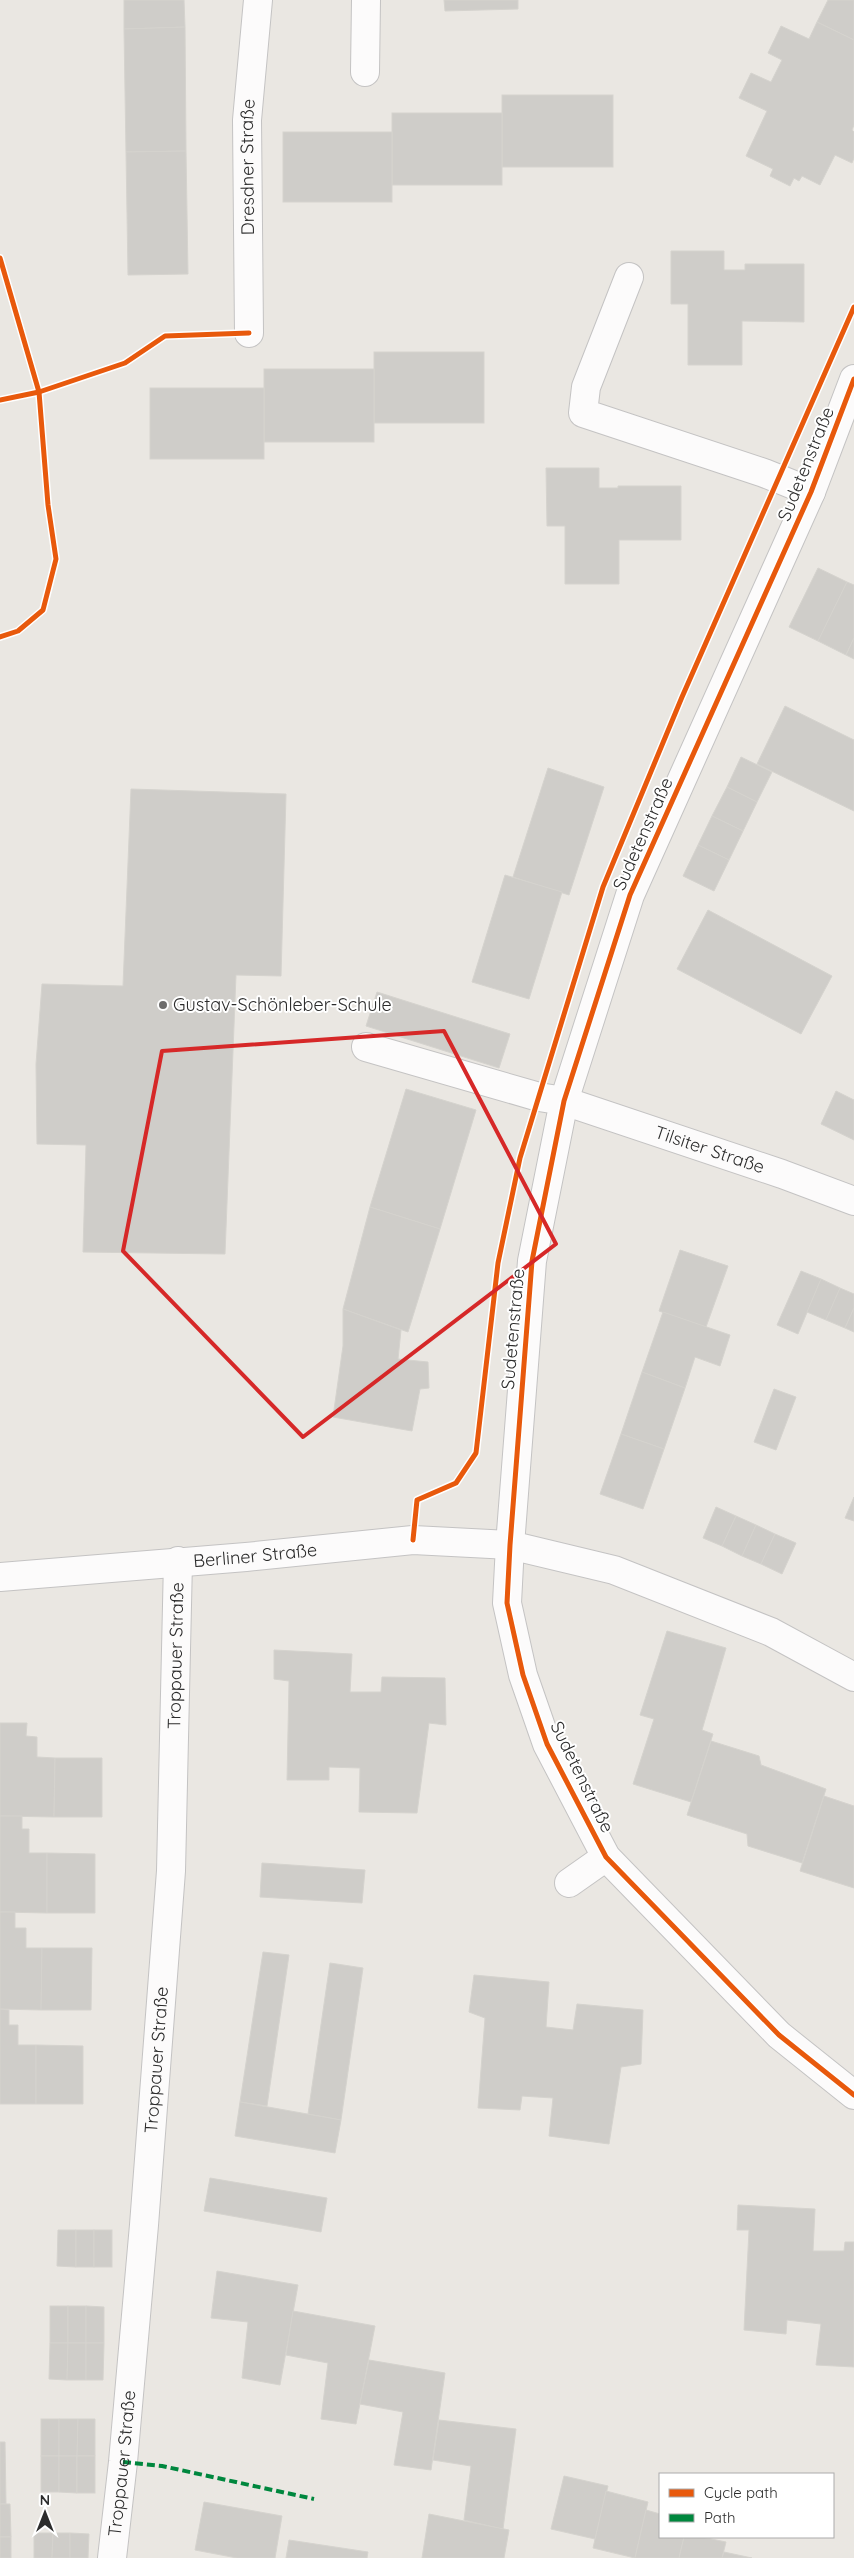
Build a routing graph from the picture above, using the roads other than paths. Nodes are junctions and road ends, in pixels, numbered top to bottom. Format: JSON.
{"nodes":[{"id":1,"x":258,"y":0,"type":"edge"},
{"id":2,"x":366,"y":0,"type":"edge"},
{"id":3,"x":365,"y":72,"type":"dead end"},
{"id":4,"x":629,"y":276,"type":"dead end"},
{"id":5,"x":249,"y":333,"type":"dead end"},
{"id":6,"x":854,"y":379,"type":"edge"},
{"id":7,"x":811,"y":492,"type":"junction"},
{"id":8,"x":366,"y":1047,"type":"dead end"},
{"id":9,"x":564,"y":1101,"type":"junction"},
{"id":10,"x":854,"y":1201,"type":"edge"},
{"id":11,"x":510,"y":1545,"type":"junction"},
{"id":12,"x":178,"y":1561,"type":"junction"},
{"id":13,"x":0,"y":1577,"type":"edge"},
{"id":14,"x":854,"y":1677,"type":"edge"},
{"id":15,"x":606,"y":1857,"type":"junction"},
{"id":16,"x":569,"y":1883,"type":"dead end"},
{"id":17,"x":850,"y":2083,"type":"edge"},
{"id":18,"x":112,"y":2558,"type":"edge"}],
"edges":[{"from":1,"to":5,"type":"street","name":"Dresdner Straße"},
{"from":2,"to":3,"type":"street"},
{"from":4,"to":7,"type":"street"},
{"from":6,"to":7,"type":"street","name":"Sudetenstraße"},
{"from":7,"to":9,"type":"street","name":"Sudetenstraße"},
{"from":8,"to":9,"type":"street","name":"Tilsiter Straße"},
{"from":9,"to":10,"type":"street","name":"Tilsiter Straße"},
{"from":9,"to":11,"type":"street","name":"Sudetenstraße"},
{"from":11,"to":12,"type":"street","name":"Berliner Straße"},
{"from":11,"to":14,"type":"street"},
{"from":11,"to":15,"type":"street","name":"Sudetenstraße"},
{"from":12,"to":13,"type":"street","name":"Berliner Straße"},
{"from":12,"to":18,"type":"street","name":"Troppauer Straße"},
{"from":15,"to":16,"type":"street"},
{"from":15,"to":17,"type":"street","name":"Sudetenstraße"}]}
